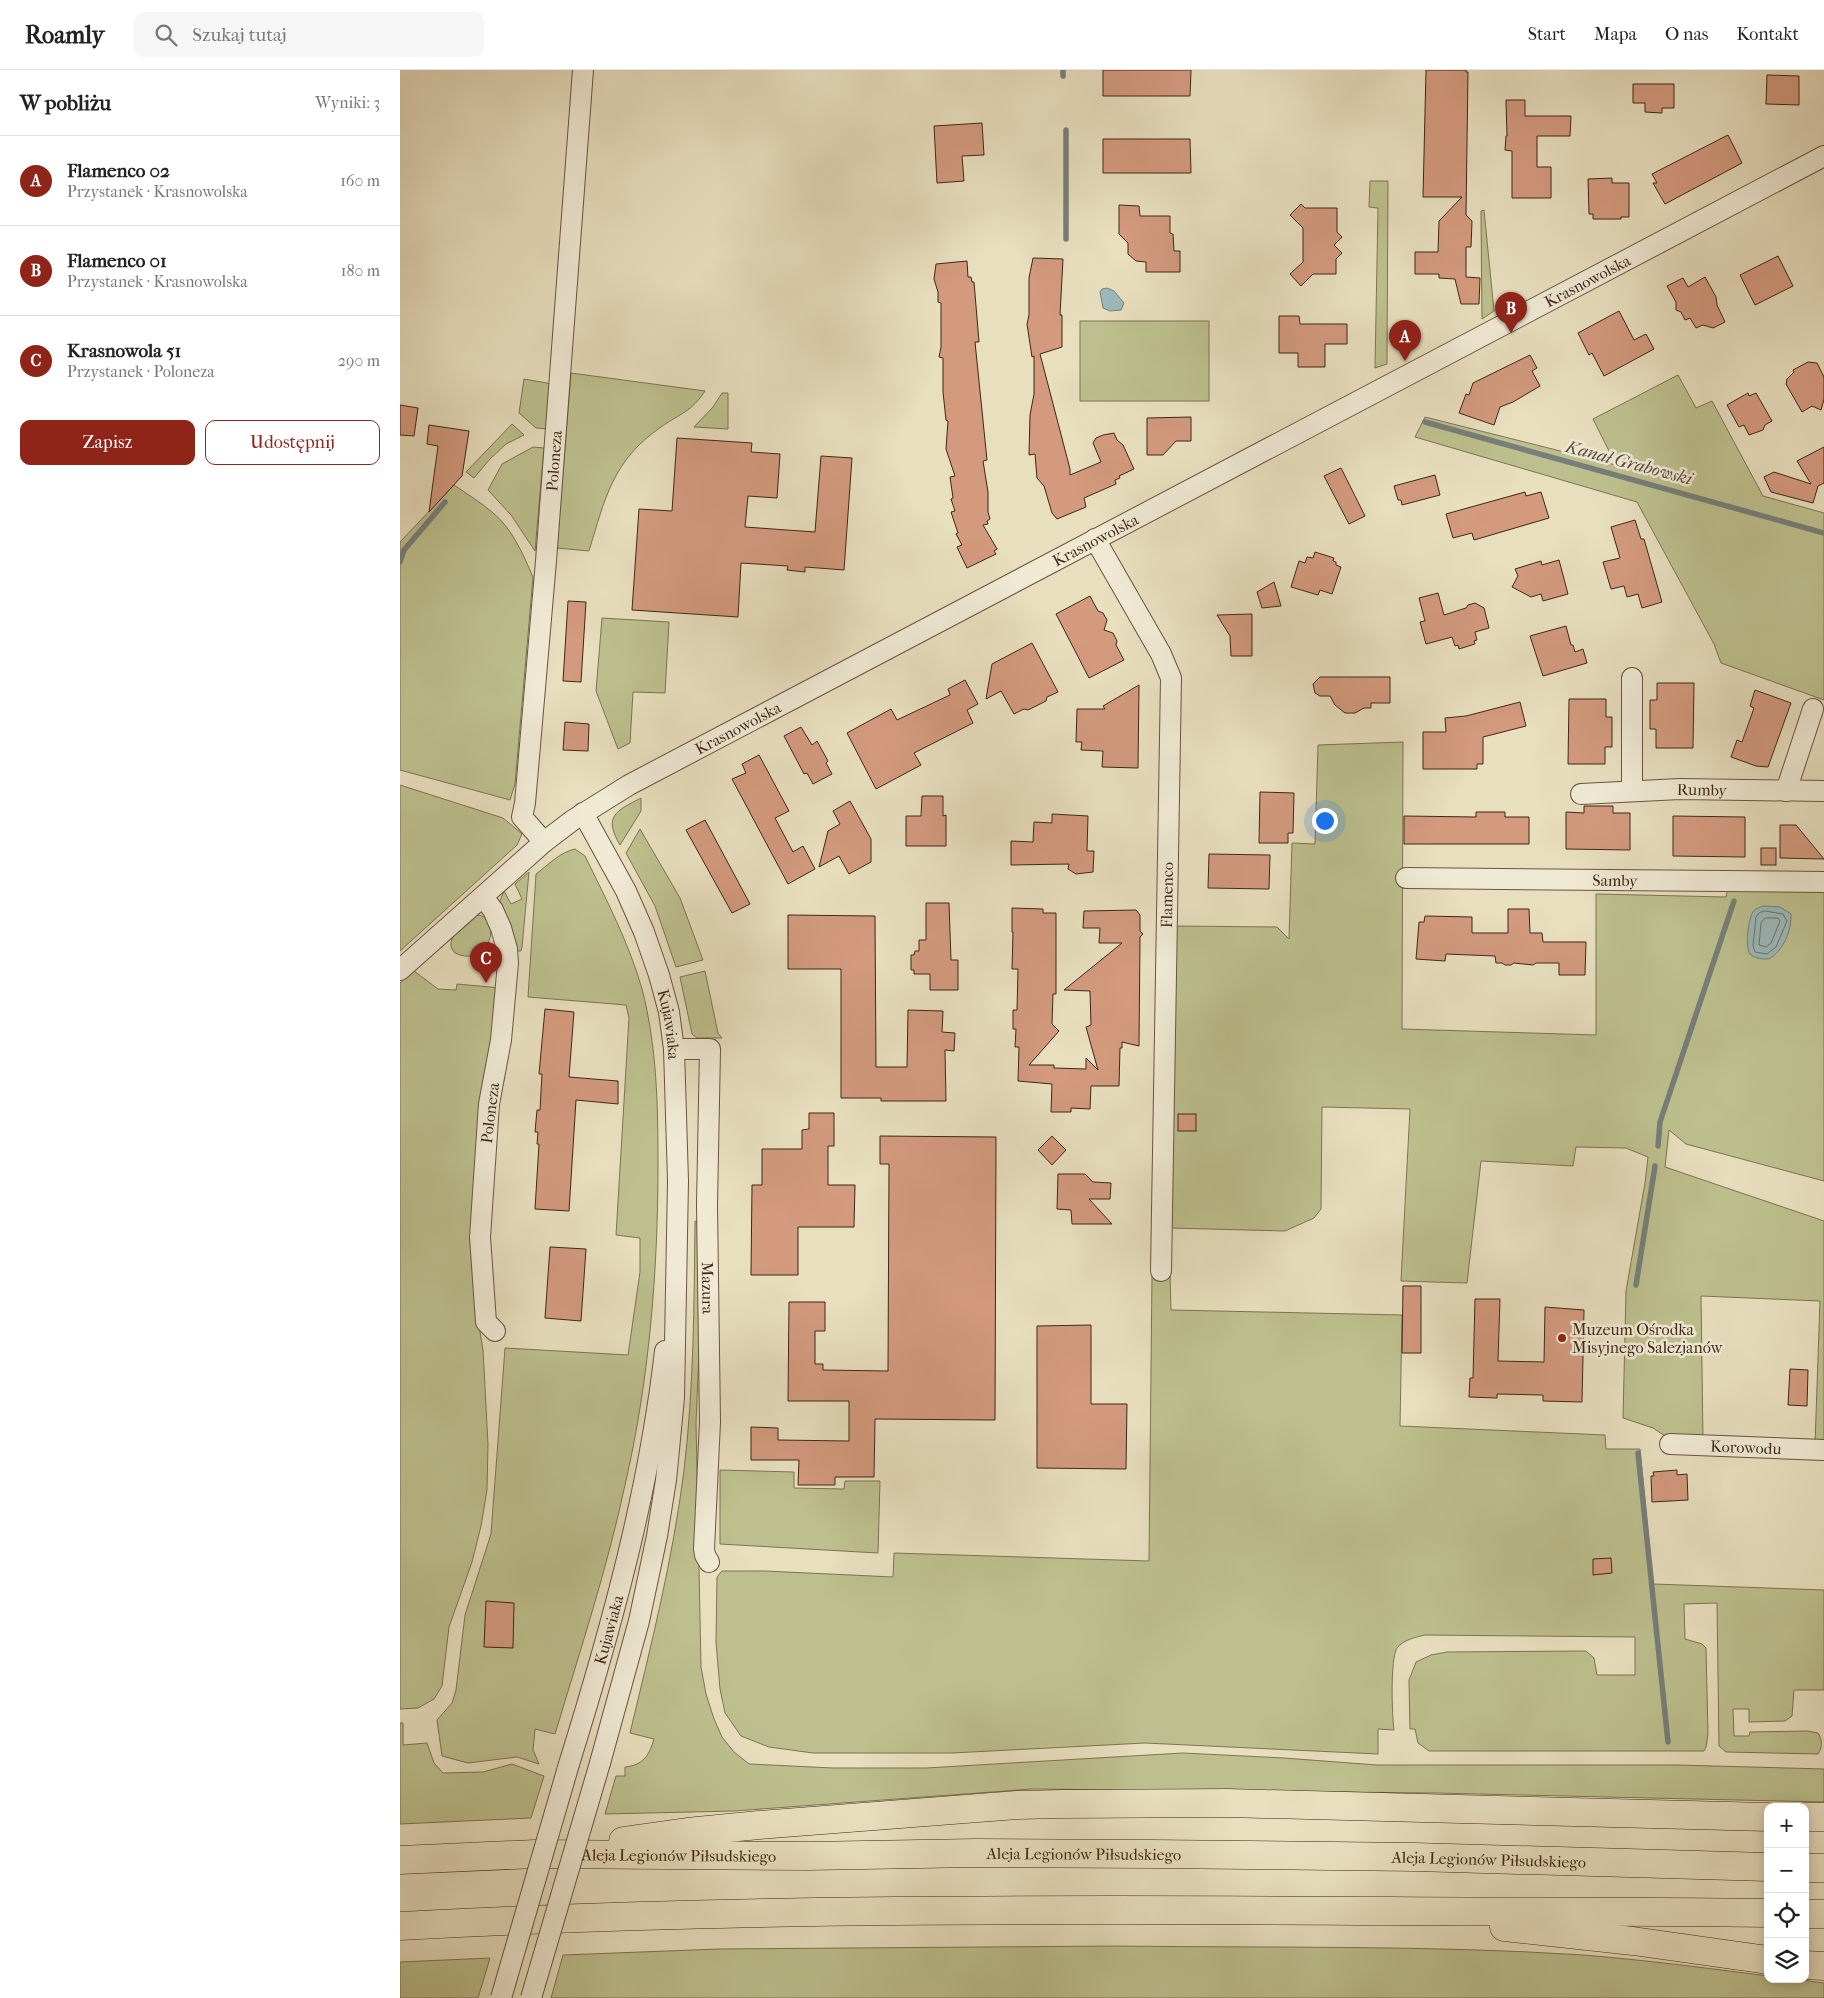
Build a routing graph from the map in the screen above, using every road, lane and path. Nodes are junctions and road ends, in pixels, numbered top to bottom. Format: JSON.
{"nodes":[{"id":1,"x":583,"y":70,"type":"edge"},
{"id":2,"x":1824,"y":156,"type":"edge"},
{"id":3,"x":1095,"y":539,"type":"junction"},
{"id":4,"x":1632,"y":678,"type":"dead end"},
{"id":5,"x":1813,"y":709,"type":"dead end"},
{"id":6,"x":1632,"y":790,"type":"junction"},
{"id":7,"x":1786,"y":791,"type":"junction"},
{"id":8,"x":1824,"y":791,"type":"edge"},
{"id":9,"x":1581,"y":794,"type":"dead end"},
{"id":10,"x":583,"y":814,"type":"junction"},
{"id":11,"x":544,"y":842,"type":"junction"},
{"id":12,"x":1406,"y":878,"type":"dead end"},
{"id":13,"x":1824,"y":882,"type":"edge"},
{"id":14,"x":484,"y":897,"type":"junction"},
{"id":15,"x":400,"y":970,"type":"edge"},
{"id":16,"x":674,"y":1049,"type":"junction"},
{"id":17,"x":676,"y":1252,"type":"junction"},
{"id":18,"x":1161,"y":1270,"type":"dead end"},
{"id":19,"x":495,"y":1331,"type":"dead end"},
{"id":20,"x":1670,"y":1444,"type":"dead end"},
{"id":21,"x":1824,"y":1450,"type":"edge"},
{"id":22,"x":709,"y":1562,"type":"dead end"},
{"id":23,"x":1764,"y":1817,"type":"edge"},
{"id":24,"x":1809,"y":1817,"type":"edge"},
{"id":25,"x":1824,"y":1817,"type":"edge"},
{"id":26,"x":535,"y":1854,"type":"junction"},
{"id":27,"x":400,"y":1860,"type":"edge"},
{"id":28,"x":1764,"y":1867,"type":"edge"},
{"id":29,"x":1809,"y":1868,"type":"edge"},
{"id":30,"x":1824,"y":1868,"type":"edge"},
{"id":31,"x":1391,"y":1912,"type":"junction"},
{"id":32,"x":1764,"y":1913,"type":"edge"},
{"id":33,"x":1809,"y":1914,"type":"edge"},
{"id":34,"x":1824,"y":1914,"type":"edge"},
{"id":35,"x":400,"y":1926,"type":"edge"},
{"id":36,"x":1764,"y":1959,"type":"edge"},
{"id":37,"x":1809,"y":1965,"type":"edge"},
{"id":38,"x":1824,"y":1966,"type":"edge"},
{"id":39,"x":501,"y":1998,"type":"edge"},
{"id":40,"x":531,"y":1998,"type":"edge"}],
"edges":[{"from":1,"to":11,"type":"street","name":"Poloneza"},
{"from":2,"to":3,"type":"street","name":"Krasnowolska"},
{"from":3,"to":10,"type":"street","name":"Krasnowolska"},
{"from":3,"to":18,"type":"street","name":"Flamenco"},
{"from":4,"to":6,"type":"street"},
{"from":5,"to":7,"type":"street"},
{"from":6,"to":7,"type":"street","name":"Rumby"},
{"from":6,"to":9,"type":"street","name":"Rumby"},
{"from":7,"to":8,"type":"street","name":"Rumby"},
{"from":10,"to":11,"type":"street","name":"Krasnowolska"},
{"from":10,"to":16,"type":"street","name":"Kujawiaka"},
{"from":11,"to":14,"type":"street","name":"Krasnowolska"},
{"from":12,"to":13,"type":"street","name":"Samby"},
{"from":14,"to":15,"type":"street","name":"Krasnowolska"},
{"from":14,"to":19,"type":"street","name":"Poloneza"},
{"from":16,"to":17,"type":"street","name":"Kujawiaka"},
{"from":16,"to":22,"type":"street","name":"Mazura"},
{"from":17,"to":39,"type":"street","name":"Kujawiaka","bridge":true},
{"from":17,"to":40,"type":"street","name":"Kujawiaka","bridge":true},
{"from":20,"to":21,"type":"street","name":"Korowodu"},
{"from":23,"to":26,"type":"highway"},
{"from":24,"to":25,"type":"highway"},
{"from":26,"to":27,"type":"highway","name":"Aleja Legionów Piłsudskiego"},
{"from":26,"to":28,"type":"highway","name":"Aleja Legionów Piłsudskiego"},
{"from":29,"to":30,"type":"highway"},
{"from":31,"to":32,"type":"highway"},
{"from":31,"to":35,"type":"highway"},
{"from":31,"to":36,"type":"highway"},
{"from":33,"to":34,"type":"highway"},
{"from":37,"to":38,"type":"highway"}]}
